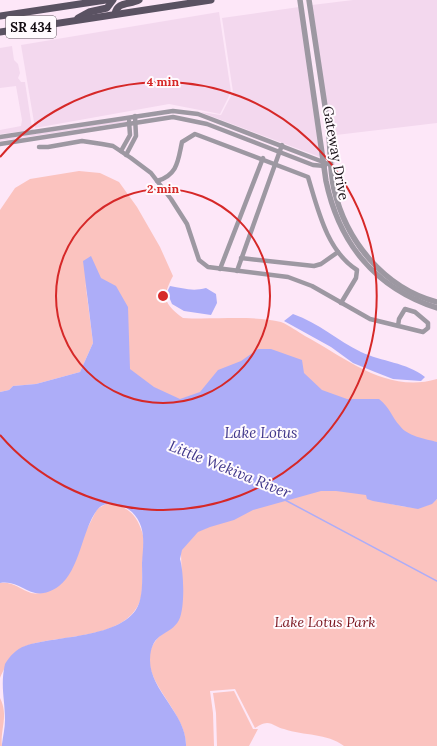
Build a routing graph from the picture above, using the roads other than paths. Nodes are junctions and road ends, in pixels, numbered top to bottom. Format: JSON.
{"nodes":[{"id":1,"x":106,"y":0,"type":"edge"},
{"id":2,"x":113,"y":0,"type":"edge"},
{"id":3,"x":139,"y":0,"type":"edge"},
{"id":4,"x":211,"y":0,"type":"edge"},
{"id":5,"x":300,"y":0,"type":"edge"},
{"id":6,"x":309,"y":0,"type":"edge"},
{"id":7,"x":115,"y":14,"type":"junction"},
{"id":8,"x":0,"y":16,"type":"edge"},
{"id":9,"x":73,"y":21,"type":"junction"},
{"id":10,"x":0,"y":32,"type":"edge"},
{"id":11,"x":321,"y":84,"type":"junction"},
{"id":12,"x":313,"y":85,"type":"junction"},
{"id":13,"x":135,"y":116,"type":"junction"},
{"id":14,"x":128,"y":117,"type":"junction"},
{"id":15,"x":136,"y":123,"type":"junction"},
{"id":16,"x":129,"y":124,"type":"junction"},
{"id":17,"x":130,"y":135,"type":"junction"},
{"id":18,"x":136,"y":136,"type":"junction"},
{"id":19,"x":0,"y":137,"type":"edge"},
{"id":20,"x":0,"y":144,"type":"edge"},
{"id":21,"x":282,"y":146,"type":"junction"},
{"id":22,"x":39,"y":147,"type":"dead end"},
{"id":23,"x":121,"y":151,"type":"junction"},
{"id":24,"x":279,"y":152,"type":"junction"},
{"id":25,"x":126,"y":155,"type":"junction"},
{"id":26,"x":263,"y":158,"type":"junction"},
{"id":27,"x":276,"y":163,"type":"junction"},
{"id":28,"x":324,"y":164,"type":"junction"},
{"id":29,"x":331,"y":165,"type":"junction"},
{"id":30,"x":157,"y":181,"type":"junction"},
{"id":31,"x":338,"y":252,"type":"junction"},
{"id":32,"x":241,"y":258,"type":"junction"},
{"id":33,"x":220,"y":268,"type":"junction"},
{"id":34,"x":237,"y":271,"type":"junction"},
{"id":35,"x":437,"y":302,"type":"edge"},
{"id":36,"x":341,"y":303,"type":"junction"},
{"id":37,"x":437,"y":308,"type":"edge"},
{"id":38,"x":398,"y":326,"type":"junction"}],
"edges":[{"from":1,"to":8,"type":"main road","number":"SR 434"},
{"from":2,"to":9,"type":"main road"},
{"from":3,"to":7,"type":"main road"},
{"from":4,"to":7,"type":"main road","number":"SR 434"},
{"from":5,"to":12,"type":"street","name":"Gateway Drive"},
{"from":6,"to":11,"type":"street","name":"Gateway Drive"},
{"from":7,"to":9,"type":"main road","number":"SR 434"},
{"from":9,"to":10,"type":"main road","number":"SR 434"},
{"from":11,"to":12,"type":"street"},
{"from":11,"to":29,"type":"street","name":"Gateway Drive"},
{"from":12,"to":28,"type":"street","name":"Gateway Drive"},
{"from":13,"to":14,"type":"street"},
{"from":13,"to":15,"type":"street"},
{"from":13,"to":21,"type":"street"},
{"from":14,"to":16,"type":"street"},
{"from":14,"to":19,"type":"street"},
{"from":15,"to":16,"type":"street"},
{"from":15,"to":18,"type":"street"},
{"from":15,"to":24,"type":"street"},
{"from":16,"to":17,"type":"street"},
{"from":16,"to":20,"type":"street"},
{"from":17,"to":18,"type":"street"},
{"from":17,"to":23,"type":"street"},
{"from":18,"to":25,"type":"street"},
{"from":21,"to":24,"type":"street"},
{"from":21,"to":28,"type":"street"},
{"from":22,"to":23,"type":"street"},
{"from":23,"to":25,"type":"street"},
{"from":24,"to":27,"type":"street"},
{"from":24,"to":28,"type":"street"},
{"from":25,"to":30,"type":"street"},
{"from":26,"to":27,"type":"street"},
{"from":26,"to":30,"type":"street"},
{"from":26,"to":33,"type":"street"},
{"from":27,"to":31,"type":"street"},
{"from":27,"to":32,"type":"street"},
{"from":28,"to":29,"type":"street"},
{"from":28,"to":37,"type":"street","name":"Gateway Drive"},
{"from":29,"to":35,"type":"street","name":"Gateway Drive"},
{"from":30,"to":33,"type":"street"},
{"from":31,"to":32,"type":"street"},
{"from":31,"to":36,"type":"street"},
{"from":32,"to":34,"type":"street"},
{"from":33,"to":34,"type":"street"},
{"from":34,"to":36,"type":"street"},
{"from":36,"to":38,"type":"street"},
{"from":38,"to":38,"type":"street"}]}
